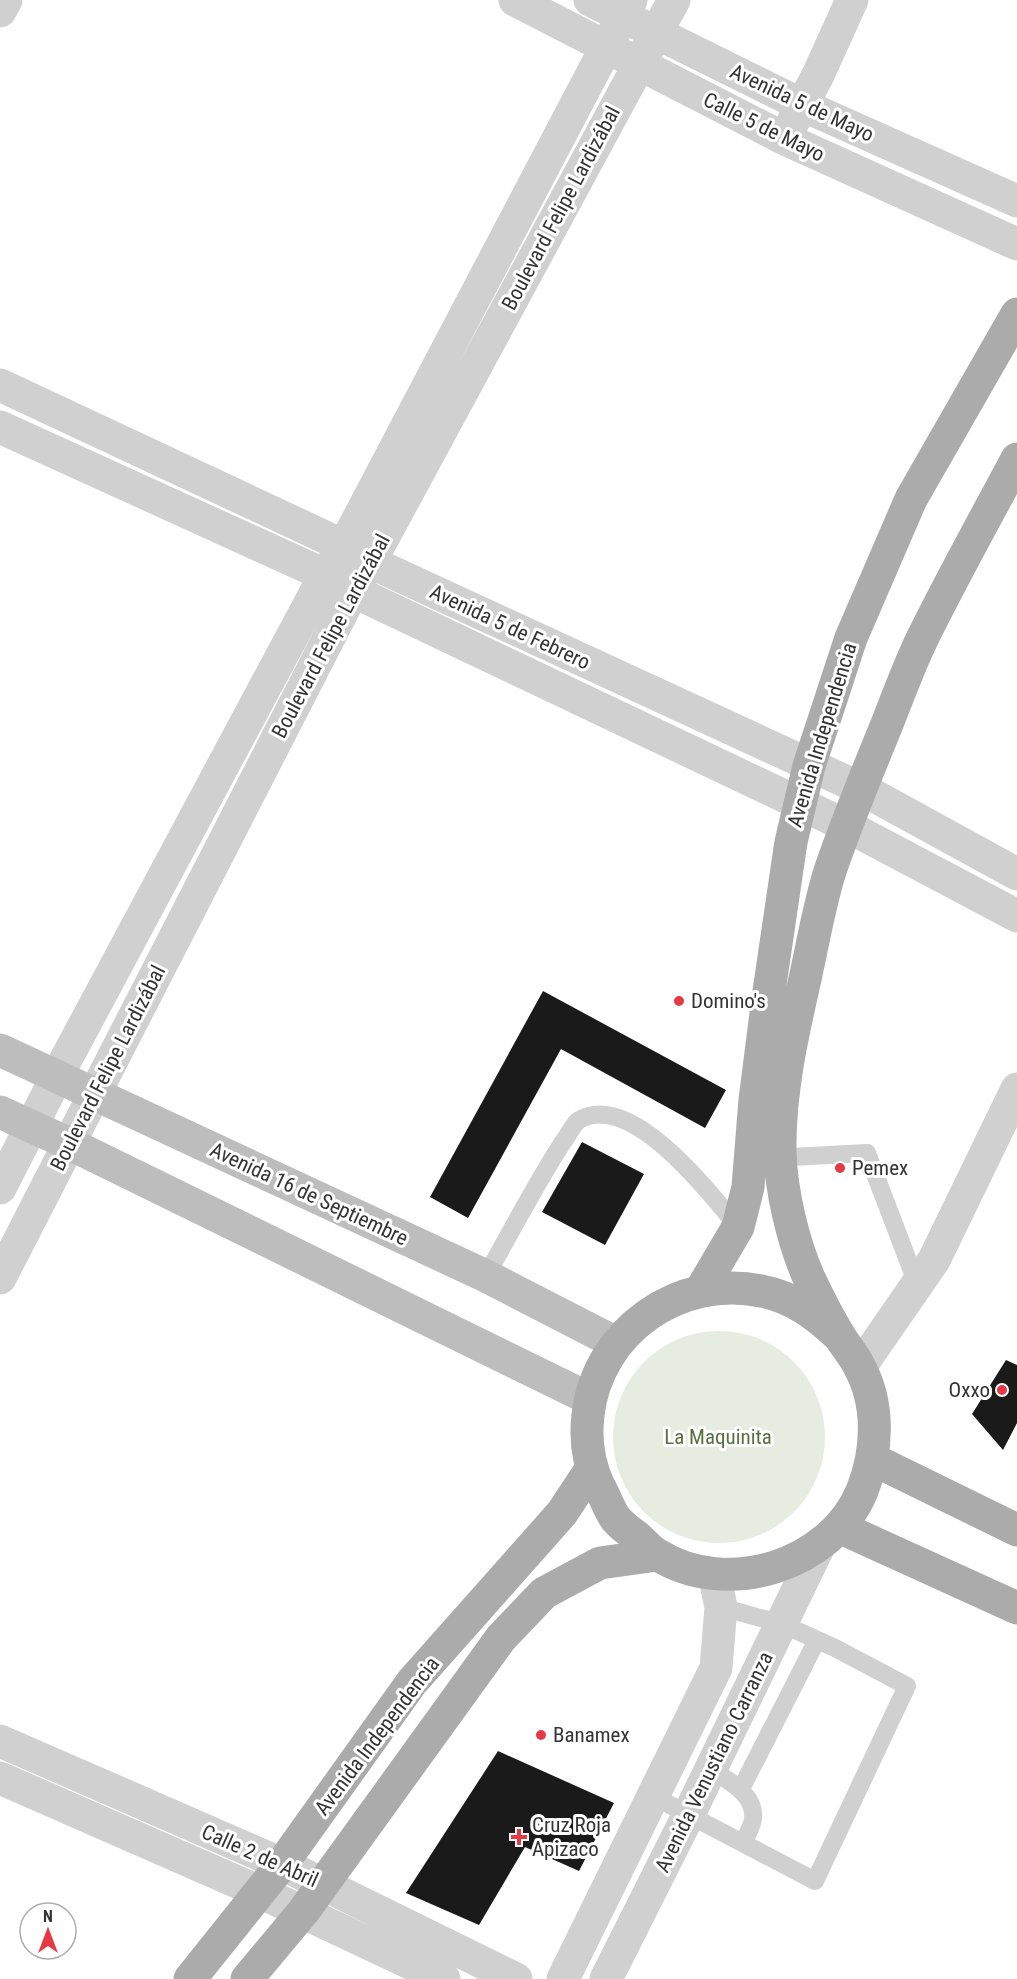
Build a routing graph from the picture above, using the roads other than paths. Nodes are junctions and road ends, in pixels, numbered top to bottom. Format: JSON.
{"nodes":[{"id":1,"x":6,"y":0,"type":"edge"},
{"id":2,"x":515,"y":0,"type":"edge"},
{"id":3,"x":590,"y":0,"type":"edge"},
{"id":4,"x":674,"y":0,"type":"edge"},
{"id":5,"x":852,"y":0,"type":"edge"},
{"id":6,"x":627,"y":8,"type":"edge"},
{"id":7,"x":0,"y":11,"type":"edge"},
{"id":8,"x":657,"y":33,"type":"junction"},
{"id":9,"x":605,"y":48,"type":"junction"},
{"id":10,"x":638,"y":65,"type":"junction"},
{"id":11,"x":802,"y":105,"type":"junction"},
{"id":12,"x":784,"y":139,"type":"junction"},
{"id":13,"x":1017,"y":201,"type":"edge"},
{"id":14,"x":1017,"y":244,"type":"edge"},
{"id":15,"x":468,"y":309,"type":"junction"},
{"id":16,"x":1017,"y":314,"type":"edge"},
{"id":17,"x":499,"y":325,"type":"junction"},
{"id":18,"x":0,"y":385,"type":"edge"},
{"id":19,"x":0,"y":427,"type":"edge"},
{"id":20,"x":1017,"y":459,"type":"edge"},
{"id":21,"x":357,"y":554,"type":"junction"},
{"id":22,"x":339,"y":583,"type":"junction"},
{"id":23,"x":595,"y":667,"type":"junction"},
{"id":24,"x":579,"y":699,"type":"junction"},
{"id":25,"x":809,"y":766,"type":"junction"},
{"id":26,"x":860,"y":789,"type":"junction"},
{"id":27,"x":207,"y":797,"type":"junction"},
{"id":28,"x":800,"y":804,"type":"junction"},
{"id":29,"x":238,"y":815,"type":"junction"},
{"id":30,"x":847,"y":826,"type":"junction"},
{"id":31,"x":1017,"y":874,"type":"edge"},
{"id":32,"x":1017,"y":916,"type":"edge"},
{"id":33,"x":0,"y":1050,"type":"edge"},
{"id":34,"x":57,"y":1076,"type":"junction"},
{"id":35,"x":1017,"y":1089,"type":"edge"},
{"id":36,"x":94,"y":1093,"type":"junction"},
{"id":37,"x":0,"y":1112,"type":"edge"},
{"id":38,"x":31,"y":1126,"type":"junction"},
{"id":39,"x":70,"y":1144,"type":"junction"},
{"id":40,"x":765,"y":1158,"type":"junction"},
{"id":41,"x":0,"y":1188,"type":"edge"},
{"id":42,"x":738,"y":1227,"type":"junction"},
{"id":43,"x":486,"y":1276,"type":"junction"},
{"id":44,"x":0,"y":1278,"type":"edge"},
{"id":45,"x":917,"y":1284,"type":"junction"},
{"id":46,"x":701,"y":1290,"type":"junction"},
{"id":47,"x":840,"y":1337,"type":"junction"},
{"id":48,"x":616,"y":1343,"type":"junction"},
{"id":49,"x":860,"y":1367,"type":"junction"},
{"id":50,"x":590,"y":1399,"type":"junction"},
{"id":51,"x":872,"y":1459,"type":"junction"},
{"id":52,"x":591,"y":1469,"type":"junction"},
{"id":53,"x":1017,"y":1530,"type":"edge"},
{"id":54,"x":830,"y":1535,"type":"junction"},
{"id":55,"x":657,"y":1555,"type":"junction"},
{"id":56,"x":714,"y":1574,"type":"junction"},
{"id":57,"x":722,"y":1607,"type":"junction"},
{"id":58,"x":1017,"y":1608,"type":"edge"},
{"id":59,"x":782,"y":1624,"type":"junction"},
{"id":60,"x":817,"y":1640,"type":"junction"},
{"id":61,"x":8,"y":1745,"type":"edge"},
{"id":62,"x":711,"y":1769,"type":"junction"},
{"id":63,"x":1,"y":1779,"type":"edge"},
{"id":64,"x":741,"y":1789,"type":"junction"},
{"id":65,"x":653,"y":1796,"type":"junction"},
{"id":66,"x":689,"y":1814,"type":"junction"},
{"id":67,"x":744,"y":1842,"type":"junction"},
{"id":68,"x":282,"y":1864,"type":"junction"},
{"id":69,"x":323,"y":1884,"type":"junction"},
{"id":70,"x":260,"y":1892,"type":"junction"},
{"id":71,"x":303,"y":1912,"type":"junction"},
{"id":72,"x":190,"y":1979,"type":"edge"},
{"id":73,"x":247,"y":1979,"type":"edge"},
{"id":74,"x":444,"y":1979,"type":"edge"},
{"id":75,"x":516,"y":1979,"type":"edge"},
{"id":76,"x":563,"y":1979,"type":"edge"},
{"id":77,"x":606,"y":1979,"type":"edge"}],
"edges":[{"from":1,"to":7,"type":"street"},
{"from":2,"to":9,"type":"street","name":"Calle 5 de Mayo"},
{"from":3,"to":6,"type":"street","name":"Avenida 5 de Mayo"},
{"from":4,"to":8,"type":"street","name":"Boulevard Felipe Lardizábal"},
{"from":5,"to":11,"type":"street"},
{"from":6,"to":8,"type":"street","name":"Avenida 5 de Mayo"},
{"from":6,"to":9,"type":"street","name":"Boulevard Felipe Lardizábal"},
{"from":8,"to":10,"type":"street","name":"Boulevard Felipe Lardizábal"},
{"from":8,"to":11,"type":"street","name":"Avenida 5 de Mayo"},
{"from":9,"to":10,"type":"street","name":"Calle 5 de Mayo"},
{"from":9,"to":15,"type":"street","name":"Boulevard Felipe Lardizábal"},
{"from":10,"to":12,"type":"street","name":"Calle 5 de Mayo"},
{"from":10,"to":17,"type":"street","name":"Boulevard Felipe Lardizábal"},
{"from":11,"to":12,"type":"street"},
{"from":11,"to":13,"type":"street","name":"Avenida 5 de Mayo"},
{"from":12,"to":14,"type":"street","name":"Calle 5 de Mayo"},
{"from":15,"to":17,"type":"street"},
{"from":15,"to":21,"type":"street","name":"Boulevard Felipe Lardizábal"},
{"from":16,"to":25,"type":"main road","name":"Avenida Independencia"},
{"from":17,"to":21,"type":"street","name":"Boulevard Felipe Lardizábal"},
{"from":18,"to":21,"type":"street","name":"Avenida 5 de Febrero"},
{"from":19,"to":22,"type":"street","name":"Avenida 5 de Febrero"},
{"from":20,"to":26,"type":"main road","name":"Avenida Independencia"},
{"from":21,"to":22,"type":"street","name":"Boulevard Felipe Lardizábal"},
{"from":21,"to":23,"type":"street","name":"Avenida 5 de Febrero"},
{"from":22,"to":24,"type":"street","name":"Avenida 5 de Febrero"},
{"from":22,"to":27,"type":"street","name":"Boulevard Felipe Lardizábal"},
{"from":22,"to":29,"type":"street","name":"Boulevard Felipe Lardizábal"},
{"from":23,"to":24,"type":"street"},
{"from":23,"to":25,"type":"street","name":"Avenida 5 de Febrero"},
{"from":24,"to":28,"type":"street","name":"Avenida 5 de Febrero"},
{"from":25,"to":26,"type":"street","name":"Avenida 5 de Febrero"},
{"from":25,"to":28,"type":"main road","name":"Avenida Independencia"},
{"from":26,"to":30,"type":"main road","name":"Avenida Independencia"},
{"from":26,"to":31,"type":"street","name":"Avenida 5 de Febrero"},
{"from":27,"to":29,"type":"street"},
{"from":27,"to":34,"type":"street","name":"Boulevard Felipe Lardizábal"},
{"from":28,"to":30,"type":"street","name":"Avenida 5 de Febrero"},
{"from":28,"to":40,"type":"main road","name":"Avenida Independencia"},
{"from":29,"to":36,"type":"street","name":"Boulevard Felipe Lardizábal"},
{"from":30,"to":32,"type":"street","name":"Avenida 5 de Febrero"},
{"from":30,"to":40,"type":"main road","name":"Avenida Independencia"},
{"from":33,"to":34,"type":"main road","name":"Avenida 16 de Septiembre"},
{"from":34,"to":36,"type":"main road","name":"Avenida 16 de Septiembre"},
{"from":34,"to":38,"type":"street","name":"Boulevard Felipe Lardizábal"},
{"from":35,"to":45,"type":"street"},
{"from":36,"to":39,"type":"street","name":"Boulevard Felipe Lardizábal"},
{"from":36,"to":43,"type":"main road","name":"Avenida 16 de Septiembre"},
{"from":37,"to":38,"type":"main road"},
{"from":38,"to":39,"type":"main road"},
{"from":38,"to":41,"type":"street","name":"Boulevard Felipe Lardizábal"},
{"from":39,"to":44,"type":"street","name":"Boulevard Felipe Lardizábal"},
{"from":39,"to":50,"type":"main road"},
{"from":40,"to":42,"type":"main road","name":"Avenida Independencia"},
{"from":40,"to":45,"type":"lane"},
{"from":40,"to":47,"type":"main road","name":"Avenida Independencia"},
{"from":42,"to":43,"type":"lane"},
{"from":42,"to":46,"type":"main road","name":"Avenida Independencia"},
{"from":43,"to":48,"type":"main road","name":"Avenida 16 de Septiembre"},
{"from":45,"to":49,"type":"street"},
{"from":46,"to":47,"type":"main road"},
{"from":46,"to":48,"type":"main road"},
{"from":47,"to":49,"type":"main road"},
{"from":48,"to":50,"type":"main road"},
{"from":49,"to":51,"type":"main road"},
{"from":50,"to":52,"type":"main road"},
{"from":51,"to":53,"type":"main road"},
{"from":51,"to":54,"type":"main road"},
{"from":52,"to":55,"type":"main road"},
{"from":52,"to":68,"type":"main road","name":"Avenida Independencia"},
{"from":54,"to":56,"type":"main road"},
{"from":54,"to":58,"type":"main road"},
{"from":54,"to":59,"type":"street","name":"Avenida Venustiano Carranza"},
{"from":55,"to":56,"type":"main road"},
{"from":55,"to":69,"type":"main road","name":"Avenida Independencia"},
{"from":56,"to":57,"type":"street","name":"Avenida Venustiano Carranza"},
{"from":57,"to":59,"type":"lane"},
{"from":57,"to":65,"type":"street","name":"Avenida Venustiano Carranza"},
{"from":59,"to":60,"type":"lane"},
{"from":59,"to":62,"type":"street","name":"Avenida Venustiano Carranza"},
{"from":60,"to":64,"type":"lane"},
{"from":60,"to":67,"type":"lane"},
{"from":61,"to":63,"type":"street"},
{"from":61,"to":68,"type":"street","name":"Calle 2 de Abril"},
{"from":62,"to":64,"type":"lane"},
{"from":62,"to":66,"type":"street","name":"Avenida Venustiano Carranza"},
{"from":63,"to":70,"type":"street","name":"Calle 2 de Abril"},
{"from":64,"to":67,"type":"lane"},
{"from":65,"to":66,"type":"lane"},
{"from":65,"to":76,"type":"street","name":"Avenida Venustiano Carranza"},
{"from":66,"to":67,"type":"lane"},
{"from":66,"to":77,"type":"street","name":"Avenida Venustiano Carranza"},
{"from":68,"to":69,"type":"street","name":"Calle 2 de Abril"},
{"from":68,"to":70,"type":"main road","name":"Avenida Independencia"},
{"from":69,"to":71,"type":"main road","name":"Avenida Independencia"},
{"from":69,"to":75,"type":"street","name":"Calle 2 de Abril"},
{"from":70,"to":71,"type":"street","name":"Calle 2 de Abril"},
{"from":70,"to":72,"type":"main road","name":"Avenida Independencia"},
{"from":71,"to":73,"type":"main road","name":"Avenida Independencia"},
{"from":71,"to":74,"type":"street","name":"Calle 2 de Abril"}]}
